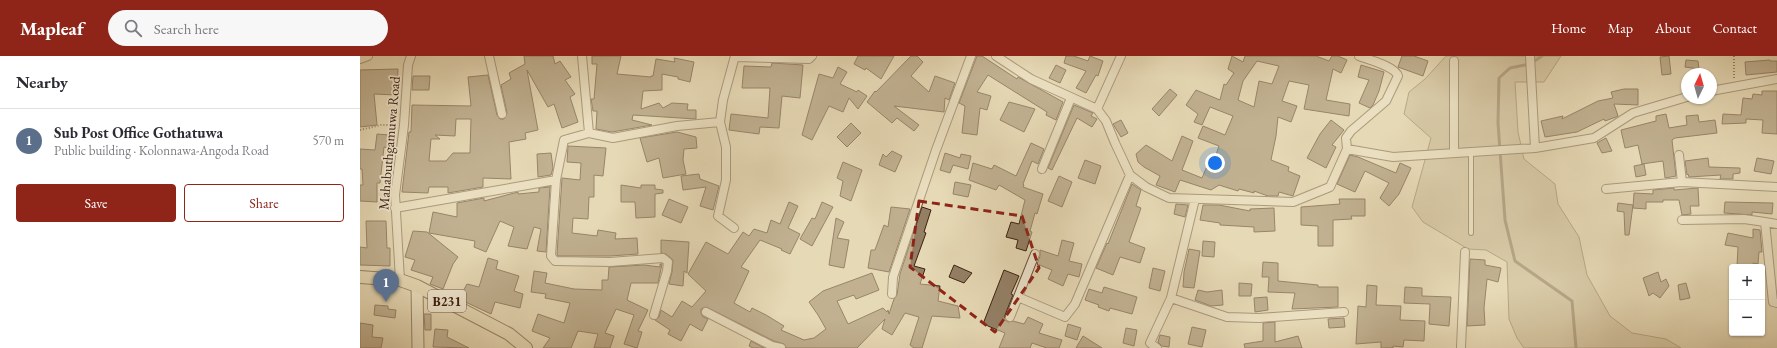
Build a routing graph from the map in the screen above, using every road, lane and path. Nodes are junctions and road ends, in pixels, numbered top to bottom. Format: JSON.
{"nodes":[{"id":1,"x":368,"y":56,"type":"edge"},
{"id":2,"x":411,"y":56,"type":"edge"},
{"id":3,"x":489,"y":56,"type":"edge"},
{"id":4,"x":582,"y":56,"type":"edge"},
{"id":5,"x":812,"y":56,"type":"edge"},
{"id":6,"x":971,"y":56,"type":"edge"},
{"id":7,"x":996,"y":56,"type":"edge"},
{"id":8,"x":1121,"y":56,"type":"edge"},
{"id":9,"x":1359,"y":56,"type":"edge"},
{"id":10,"x":1530,"y":56,"type":"edge"},
{"id":11,"x":1734,"y":56,"type":"edge"},
{"id":12,"x":735,"y":57,"type":"edge"},
{"id":13,"x":1370,"y":58,"type":"edge"},
{"id":14,"x":360,"y":59,"type":"edge"},
{"id":15,"x":1454,"y":61,"type":"dead end"},
{"id":16,"x":1777,"y":79,"type":"edge"},
{"id":17,"x":1735,"y":86,"type":"junction"},
{"id":18,"x":1717,"y":90,"type":"edge"},
{"id":19,"x":1071,"y":98,"type":"junction"},
{"id":20,"x":1681,"y":99,"type":"edge"},
{"id":21,"x":1097,"y":109,"type":"junction"},
{"id":22,"x":502,"y":114,"type":"dead end"},
{"id":23,"x":720,"y":122,"type":"junction"},
{"id":24,"x":404,"y":125,"type":"junction"},
{"id":25,"x":360,"y":130,"type":"edge"},
{"id":26,"x":590,"y":133,"type":"junction"},
{"id":27,"x":1535,"y":148,"type":"junction"},
{"id":28,"x":1347,"y":150,"type":"junction"},
{"id":29,"x":1471,"y":152,"type":"junction"},
{"id":30,"x":1454,"y":153,"type":"junction"},
{"id":31,"x":1679,"y":155,"type":"dead end"},
{"id":32,"x":1042,"y":169,"type":"dead end"},
{"id":33,"x":1130,"y":175,"type":"junction"},
{"id":34,"x":556,"y":180,"type":"junction"},
{"id":35,"x":1682,"y":182,"type":"junction"},
{"id":36,"x":1777,"y":187,"type":"edge"},
{"id":37,"x":1606,"y":189,"type":"dead end"},
{"id":38,"x":1194,"y":199,"type":"junction"},
{"id":39,"x":395,"y":208,"type":"junction"},
{"id":40,"x":1682,"y":220,"type":"dead end"},
{"id":41,"x":1765,"y":222,"type":"junction"},
{"id":42,"x":1777,"y":224,"type":"edge"},
{"id":43,"x":734,"y":228,"type":"dead end"},
{"id":44,"x":1471,"y":233,"type":"dead end"},
{"id":45,"x":1464,"y":252,"type":"dead end"},
{"id":46,"x":1035,"y":254,"type":"dead end"},
{"id":47,"x":360,"y":277,"type":"edge"},
{"id":48,"x":400,"y":280,"type":"junction"},
{"id":49,"x":417,"y":286,"type":"junction"},
{"id":50,"x":892,"y":294,"type":"dead end"},
{"id":51,"x":1018,"y":297,"type":"junction"},
{"id":52,"x":1171,"y":298,"type":"junction"},
{"id":53,"x":1777,"y":303,"type":"edge"},
{"id":54,"x":706,"y":312,"type":"dead end"},
{"id":55,"x":1344,"y":312,"type":"dead end"},
{"id":56,"x":654,"y":315,"type":"dead end"},
{"id":57,"x":1010,"y":317,"type":"dead end"},
{"id":58,"x":418,"y":348,"type":"edge"},
{"id":59,"x":526,"y":348,"type":"edge"},
{"id":60,"x":780,"y":348,"type":"edge"},
{"id":61,"x":1157,"y":348,"type":"edge"},
{"id":62,"x":1461,"y":348,"type":"edge"}],
"edges":[{"from":1,"to":14,"type":"street"},
{"from":2,"to":24,"type":"street","name":"Mahabuthgamuwa Road"},
{"from":3,"to":22,"type":"street"},
{"from":4,"to":26,"type":"street"},
{"from":5,"to":12,"type":"street"},
{"from":6,"to":50,"type":"street"},
{"from":7,"to":19,"type":"street"},
{"from":8,"to":21,"type":"street"},
{"from":9,"to":13,"type":"street"},
{"from":10,"to":27,"type":"street"},
{"from":11,"to":17,"type":"path"},
{"from":12,"to":23,"type":"street"},
{"from":13,"to":28,"type":"street"},
{"from":15,"to":30,"type":"street"},
{"from":16,"to":17,"type":"street"},
{"from":17,"to":18,"type":"street"},
{"from":19,"to":21,"type":"street"},
{"from":19,"to":32,"type":"street"},
{"from":20,"to":27,"type":"street"},
{"from":21,"to":33,"type":"street"},
{"from":23,"to":26,"type":"street"},
{"from":23,"to":43,"type":"street"},
{"from":24,"to":25,"type":"path"},
{"from":24,"to":39,"type":"street","name":"Mahabuthgamuwa Road"},
{"from":26,"to":34,"type":"street"},
{"from":27,"to":29,"type":"street"},
{"from":28,"to":30,"type":"street"},
{"from":28,"to":38,"type":"street"},
{"from":29,"to":30,"type":"street"},
{"from":29,"to":44,"type":"lane"},
{"from":31,"to":35,"type":"street"},
{"from":33,"to":38,"type":"street"},
{"from":33,"to":51,"type":"street"},
{"from":34,"to":39,"type":"street"},
{"from":34,"to":56,"type":"street"},
{"from":35,"to":36,"type":"street"},
{"from":35,"to":37,"type":"street"},
{"from":38,"to":52,"type":"street"},
{"from":39,"to":48,"type":"street","name":"Mahabuthgamuwa Road"},
{"from":40,"to":41,"type":"street"},
{"from":41,"to":42,"type":"street"},
{"from":41,"to":53,"type":"street"},
{"from":45,"to":62,"type":"street"},
{"from":46,"to":51,"type":"street"},
{"from":47,"to":48,"type":"main road","number":"B231"},
{"from":48,"to":49,"type":"main road","number":"B231"},
{"from":49,"to":58,"type":"street"},
{"from":49,"to":59,"type":"main road","number":"B231"},
{"from":51,"to":57,"type":"street"},
{"from":52,"to":55,"type":"street"},
{"from":52,"to":61,"type":"street"},
{"from":54,"to":60,"type":"street"}]}
